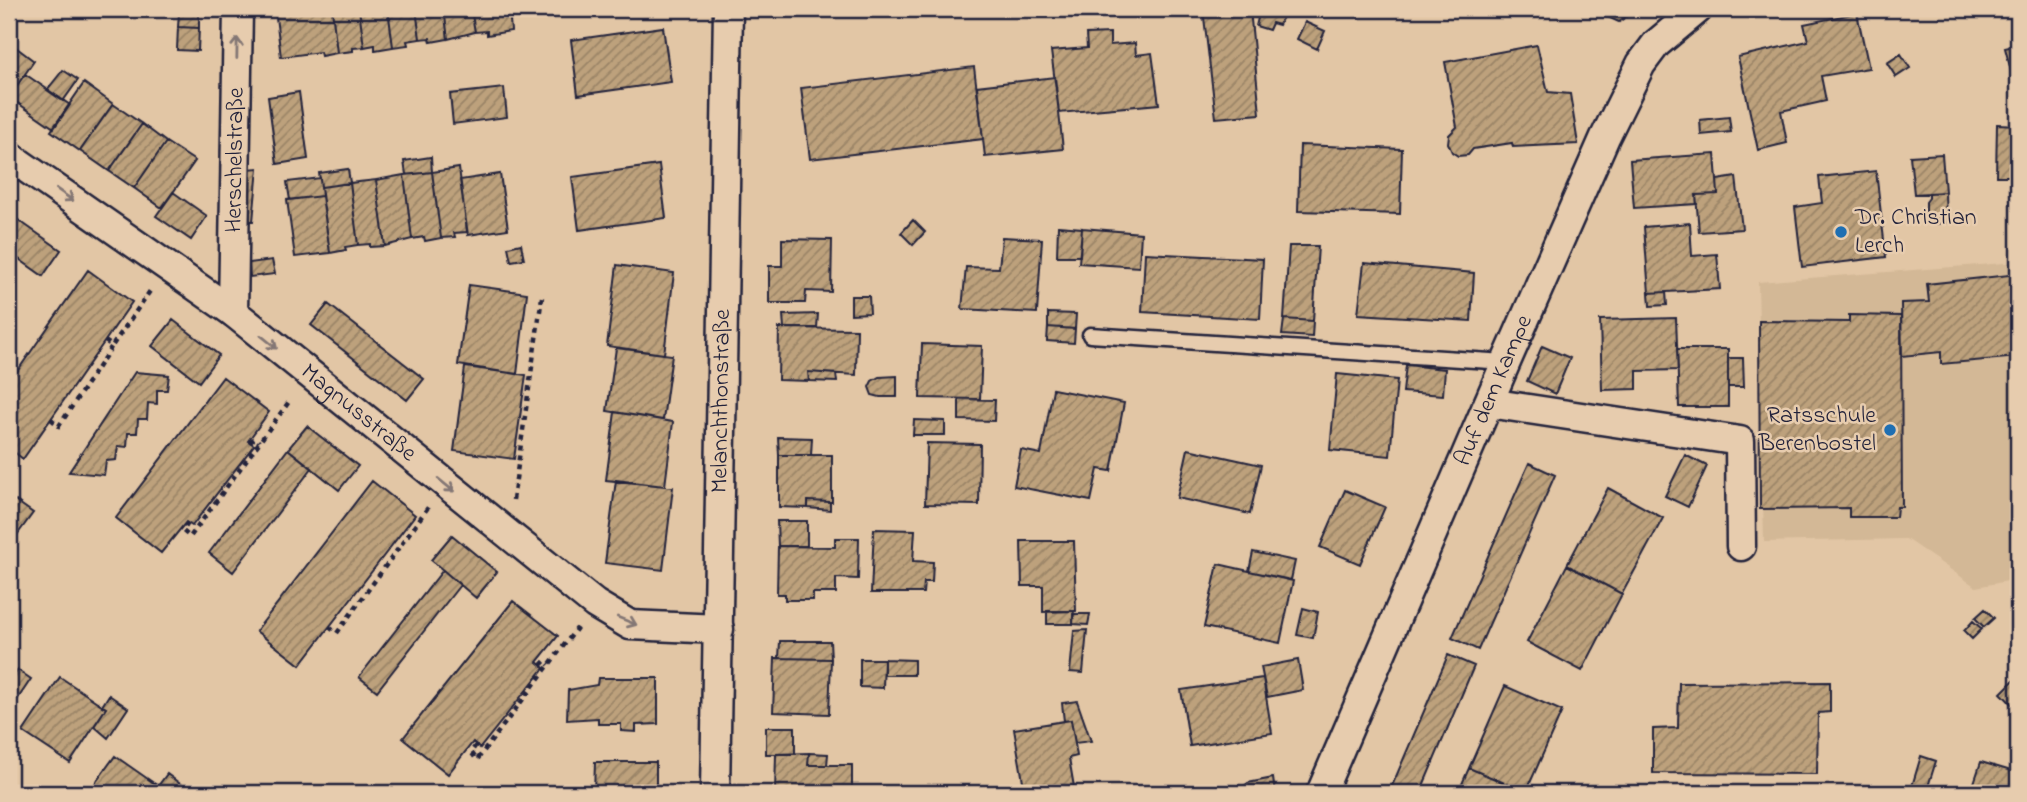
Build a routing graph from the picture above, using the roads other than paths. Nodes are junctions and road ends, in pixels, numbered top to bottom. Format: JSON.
{"nodes":[{"id":1,"x":238,"y":9,"type":"edge"},
{"id":2,"x":728,"y":9,"type":"edge"},
{"id":3,"x":1698,"y":9,"type":"edge"},
{"id":4,"x":9,"y":156,"type":"edge"},
{"id":5,"x":233,"y":312,"type":"junction"},
{"id":6,"x":1090,"y":335,"type":"dead end"},
{"id":7,"x":1506,"y":362,"type":"junction"},
{"id":8,"x":1489,"y":403,"type":"junction"},
{"id":9,"x":1741,"y":546,"type":"dead end"},
{"id":10,"x":719,"y":629,"type":"junction"},
{"id":11,"x":715,"y":793,"type":"edge"},
{"id":12,"x":1321,"y":793,"type":"edge"}],
"edges":[{"from":5,"to":1,"type":"street","name":"Herschelstraße","one_way":true},
{"from":2,"to":10,"type":"street","name":"Melanchthonstraße"},
{"from":3,"to":7,"type":"street","name":"Auf dem Kampe"},
{"from":4,"to":5,"type":"street","name":"Magnusstraße","one_way":true},
{"from":5,"to":10,"type":"street","name":"Magnusstraße","one_way":true},
{"from":6,"to":7,"type":"lane"},
{"from":7,"to":8,"type":"street","name":"Auf dem Kampe"},
{"from":8,"to":9,"type":"street"},
{"from":8,"to":12,"type":"street","name":"Auf dem Kampe"},
{"from":10,"to":11,"type":"street","name":"Melanchthonstraße"}]}
